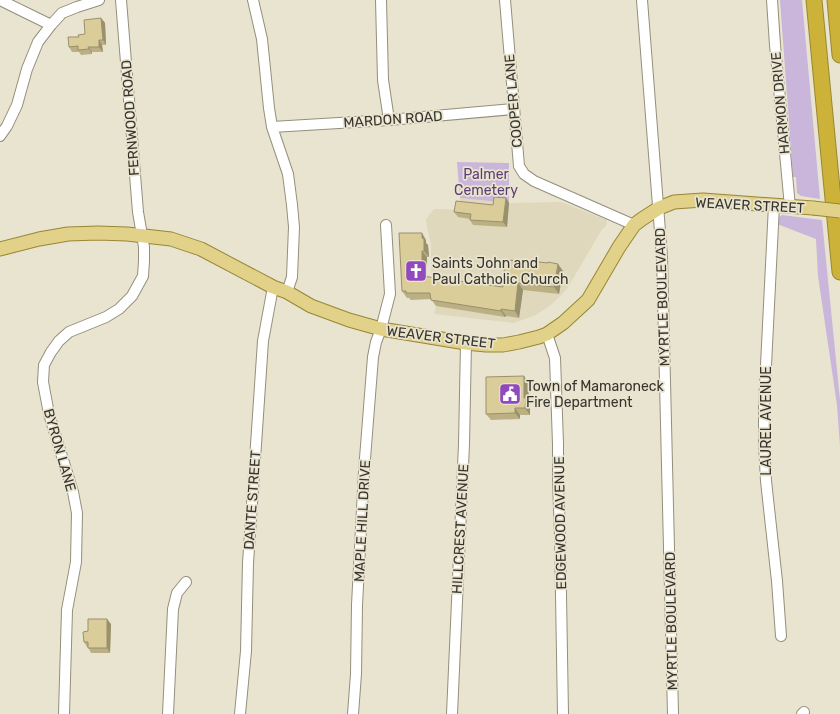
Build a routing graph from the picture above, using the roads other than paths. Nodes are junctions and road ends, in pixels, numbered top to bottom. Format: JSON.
{"nodes":[{"id":1,"x":0,"y":0,"type":"edge"},
{"id":2,"x":99,"y":0,"type":"edge"},
{"id":3,"x":121,"y":0,"type":"edge"},
{"id":4,"x":253,"y":0,"type":"edge"},
{"id":5,"x":381,"y":0,"type":"edge"},
{"id":6,"x":504,"y":0,"type":"edge"},
{"id":7,"x":642,"y":0,"type":"edge"},
{"id":8,"x":772,"y":0,"type":"edge"},
{"id":9,"x":814,"y":0,"type":"edge"},
{"id":10,"x":835,"y":0,"type":"edge"},
{"id":11,"x":51,"y":25,"type":"junction"},
{"id":12,"x":840,"y":55,"type":"edge"},
{"id":13,"x":514,"y":109,"type":"junction"},
{"id":14,"x":389,"y":120,"type":"junction"},
{"id":15,"x":272,"y":127,"type":"junction"},
{"id":16,"x":0,"y":136,"type":"edge"},
{"id":17,"x":774,"y":205,"type":"junction"},
{"id":18,"x":790,"y":207,"type":"junction"},
{"id":19,"x":659,"y":208,"type":"junction"},
{"id":20,"x":840,"y":211,"type":"edge"},
{"id":21,"x":386,"y":225,"type":"dead end"},
{"id":22,"x":634,"y":225,"type":"junction"},
{"id":23,"x":142,"y":235,"type":"junction"},
{"id":24,"x":0,"y":249,"type":"edge"},
{"id":25,"x":840,"y":272,"type":"edge"},
{"id":26,"x":273,"y":287,"type":"junction"},
{"id":27,"x":286,"y":292,"type":"junction"},
{"id":28,"x":381,"y":329,"type":"junction"},
{"id":29,"x":547,"y":334,"type":"junction"},
{"id":30,"x":466,"y":343,"type":"junction"},
{"id":31,"x":186,"y":582,"type":"dead end"},
{"id":32,"x":781,"y":636,"type":"dead end"},
{"id":33,"x":64,"y":714,"type":"edge"},
{"id":34,"x":168,"y":714,"type":"edge"},
{"id":35,"x":240,"y":714,"type":"edge"},
{"id":36,"x":353,"y":714,"type":"edge"},
{"id":37,"x":452,"y":714,"type":"edge"},
{"id":38,"x":563,"y":714,"type":"edge"},
{"id":39,"x":673,"y":714,"type":"edge"}],
"edges":[{"from":1,"to":11,"type":"street"},
{"from":2,"to":11,"type":"street"},
{"from":3,"to":23,"type":"street","name":"FERNWOOD ROAD"},
{"from":4,"to":15,"type":"street"},
{"from":5,"to":14,"type":"street"},
{"from":6,"to":13,"type":"street","name":"COOPER LANE"},
{"from":7,"to":19,"type":"street","name":"MYRTLE BOULEVARD"},
{"from":8,"to":18,"type":"street","name":"HARMON DRIVE"},
{"from":9,"to":25,"type":"highway"},
{"from":10,"to":12,"type":"highway"},
{"from":11,"to":16,"type":"street"},
{"from":13,"to":14,"type":"street","name":"MARDON ROAD"},
{"from":13,"to":22,"type":"street","name":"COOPER LANE"},
{"from":14,"to":15,"type":"street","name":"MARDON ROAD"},
{"from":15,"to":27,"type":"street"},
{"from":17,"to":18,"type":"main road","name":"WEAVER STREET"},
{"from":17,"to":19,"type":"main road","name":"WEAVER STREET"},
{"from":17,"to":32,"type":"street","name":"LAUREL AVENUE"},
{"from":18,"to":20,"type":"main road","name":"WEAVER STREET","bridge":true},
{"from":19,"to":22,"type":"main road","name":"WEAVER STREET"},
{"from":19,"to":39,"type":"street","name":"MYRTLE BOULEVARD"},
{"from":21,"to":28,"type":"street","name":"MAPLE HILL DRIVE"},
{"from":22,"to":29,"type":"main road","name":"WEAVER STREET"},
{"from":23,"to":24,"type":"main road","name":"WEAVER STREET"},
{"from":23,"to":26,"type":"main road","name":"WEAVER STREET"},
{"from":23,"to":33,"type":"street","name":"BYRON LANE"},
{"from":26,"to":27,"type":"main road","name":"WEAVER STREET"},
{"from":26,"to":35,"type":"street","name":"DANTE STREET"},
{"from":27,"to":28,"type":"main road","name":"WEAVER STREET"},
{"from":28,"to":30,"type":"main road","name":"WEAVER STREET"},
{"from":28,"to":36,"type":"street","name":"MAPLE HILL DRIVE"},
{"from":29,"to":30,"type":"main road","name":"WEAVER STREET"},
{"from":29,"to":38,"type":"street","name":"EDGEWOOD AVENUE"},
{"from":30,"to":37,"type":"street","name":"HILLCREST AVENUE"},
{"from":31,"to":34,"type":"street"}]}
